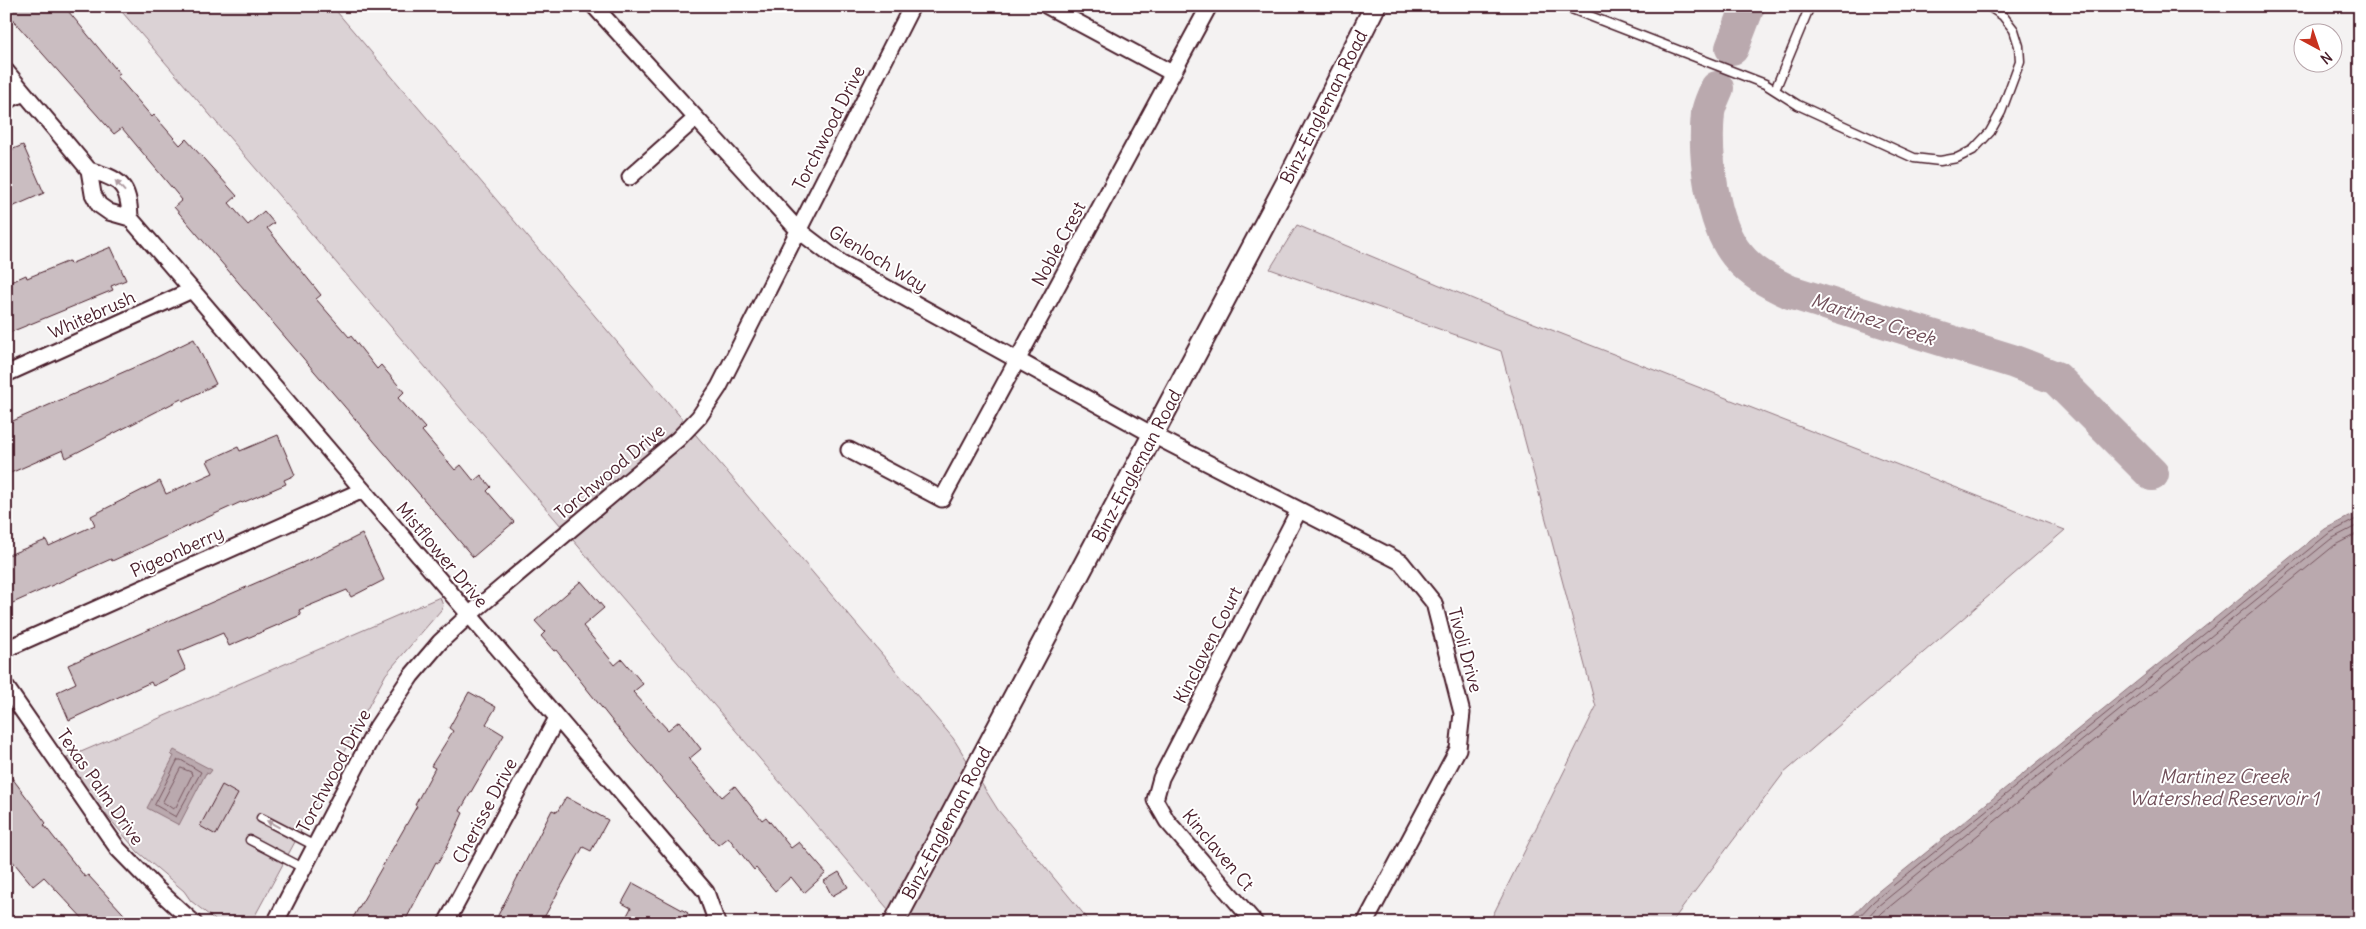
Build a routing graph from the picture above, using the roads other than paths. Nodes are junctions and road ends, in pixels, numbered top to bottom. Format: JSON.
{"nodes":[{"id":1,"x":594,"y":6,"type":"edge"},
{"id":2,"x":912,"y":6,"type":"edge"},
{"id":3,"x":1047,"y":6,"type":"edge"},
{"id":4,"x":1208,"y":6,"type":"edge"},
{"id":5,"x":1375,"y":6,"type":"edge"},
{"id":6,"x":1564,"y":6,"type":"edge"},
{"id":7,"x":1810,"y":6,"type":"edge"},
{"id":8,"x":1988,"y":6,"type":"edge"},
{"id":9,"x":6,"y":71,"type":"edge"},
{"id":10,"x":1172,"y":74,"type":"junction"},
{"id":11,"x":1775,"y":90,"type":"junction"},
{"id":12,"x":24,"y":92,"type":"junction"},
{"id":13,"x":6,"y":101,"type":"edge"},
{"id":14,"x":696,"y":118,"type":"junction"},
{"id":15,"x":89,"y":170,"type":"junction"},
{"id":16,"x":630,"y":177,"type":"dead end"},
{"id":17,"x":130,"y":218,"type":"junction"},
{"id":18,"x":798,"y":230,"type":"junction"},
{"id":19,"x":192,"y":290,"type":"junction"},
{"id":20,"x":1018,"y":360,"type":"junction"},
{"id":21,"x":6,"y":374,"type":"edge"},
{"id":22,"x":1153,"y":435,"type":"junction"},
{"id":23,"x":849,"y":450,"type":"dead end"},
{"id":24,"x":363,"y":490,"type":"junction"},
{"id":25,"x":1299,"y":510,"type":"junction"},
{"id":26,"x":469,"y":615,"type":"junction"},
{"id":27,"x":6,"y":649,"type":"edge"},
{"id":28,"x":6,"y":687,"type":"edge"},
{"id":29,"x":557,"y":718,"type":"junction"},
{"id":30,"x":1155,"y":800,"type":"joint"},
{"id":31,"x":261,"y":818,"type":"dead end"},
{"id":32,"x":250,"y":840,"type":"dead end"},
{"id":33,"x":315,"y":846,"type":"junction"},
{"id":34,"x":303,"y":868,"type":"junction"},
{"id":35,"x":718,"y":921,"type":"edge"},
{"id":36,"x":194,"y":923,"type":"edge"},
{"id":37,"x":274,"y":923,"type":"edge"},
{"id":38,"x":446,"y":923,"type":"edge"},
{"id":39,"x":894,"y":923,"type":"edge"},
{"id":40,"x":1255,"y":923,"type":"edge"},
{"id":41,"x":1364,"y":923,"type":"edge"}],
"edges":[{"from":1,"to":14,"type":"street","name":"Glenloch Way"},
{"from":2,"to":18,"type":"street","name":"Torchwood Drive"},
{"from":3,"to":10,"type":"street"},
{"from":4,"to":10,"type":"street","name":"Noble Crest"},
{"from":5,"to":22,"type":"street","name":"Binz-Engleman Road"},
{"from":6,"to":11,"type":"lane"},
{"from":7,"to":11,"type":"lane"},
{"from":8,"to":11,"type":"lane"},
{"from":9,"to":12,"type":"street"},
{"from":10,"to":20,"type":"street","name":"Noble Crest"},
{"from":12,"to":13,"type":"street"},
{"from":12,"to":15,"type":"street"},
{"from":14,"to":16,"type":"street"},
{"from":14,"to":18,"type":"street","name":"Glenloch Way"},
{"from":15,"to":17,"type":"street"},
{"from":17,"to":15,"type":"street","one_way":true},
{"from":17,"to":19,"type":"street","name":"Mistflower Drive"},
{"from":18,"to":20,"type":"street","name":"Glenloch Way"},
{"from":18,"to":26,"type":"street","name":"Torchwood Drive"},
{"from":19,"to":21,"type":"street","name":"Whitebrush"},
{"from":19,"to":24,"type":"street","name":"Mistflower Drive"},
{"from":20,"to":22,"type":"street","name":"Glenloch Way"},
{"from":20,"to":23,"type":"street","name":"Noble Crest"},
{"from":22,"to":25,"type":"street","name":"Tivoli Drive"},
{"from":22,"to":39,"type":"street","name":"Binz-Engleman Road"},
{"from":24,"to":26,"type":"street","name":"Mistflower Drive"},
{"from":24,"to":27,"type":"street","name":"Pigeonberry"},
{"from":25,"to":30,"type":"street","name":"Kinclaven Court"},
{"from":25,"to":41,"type":"street","name":"Tivoli Drive"},
{"from":26,"to":29,"type":"street","name":"Mistflower Drive"},
{"from":26,"to":33,"type":"street","name":"Torchwood Drive"},
{"from":28,"to":36,"type":"street","name":"Texas Palm Drive"},
{"from":29,"to":35,"type":"street","name":"Mistflower Drive"},
{"from":29,"to":38,"type":"street","name":"Cherisse Drive"},
{"from":30,"to":40,"type":"street","name":"Kinclaven Ct"},
{"from":33,"to":31,"type":"lane","one_way":true},
{"from":32,"to":34,"type":"lane"},
{"from":33,"to":34,"type":"street","name":"Torchwood Drive"},
{"from":34,"to":37,"type":"street","name":"Torchwood Drive"}]}
